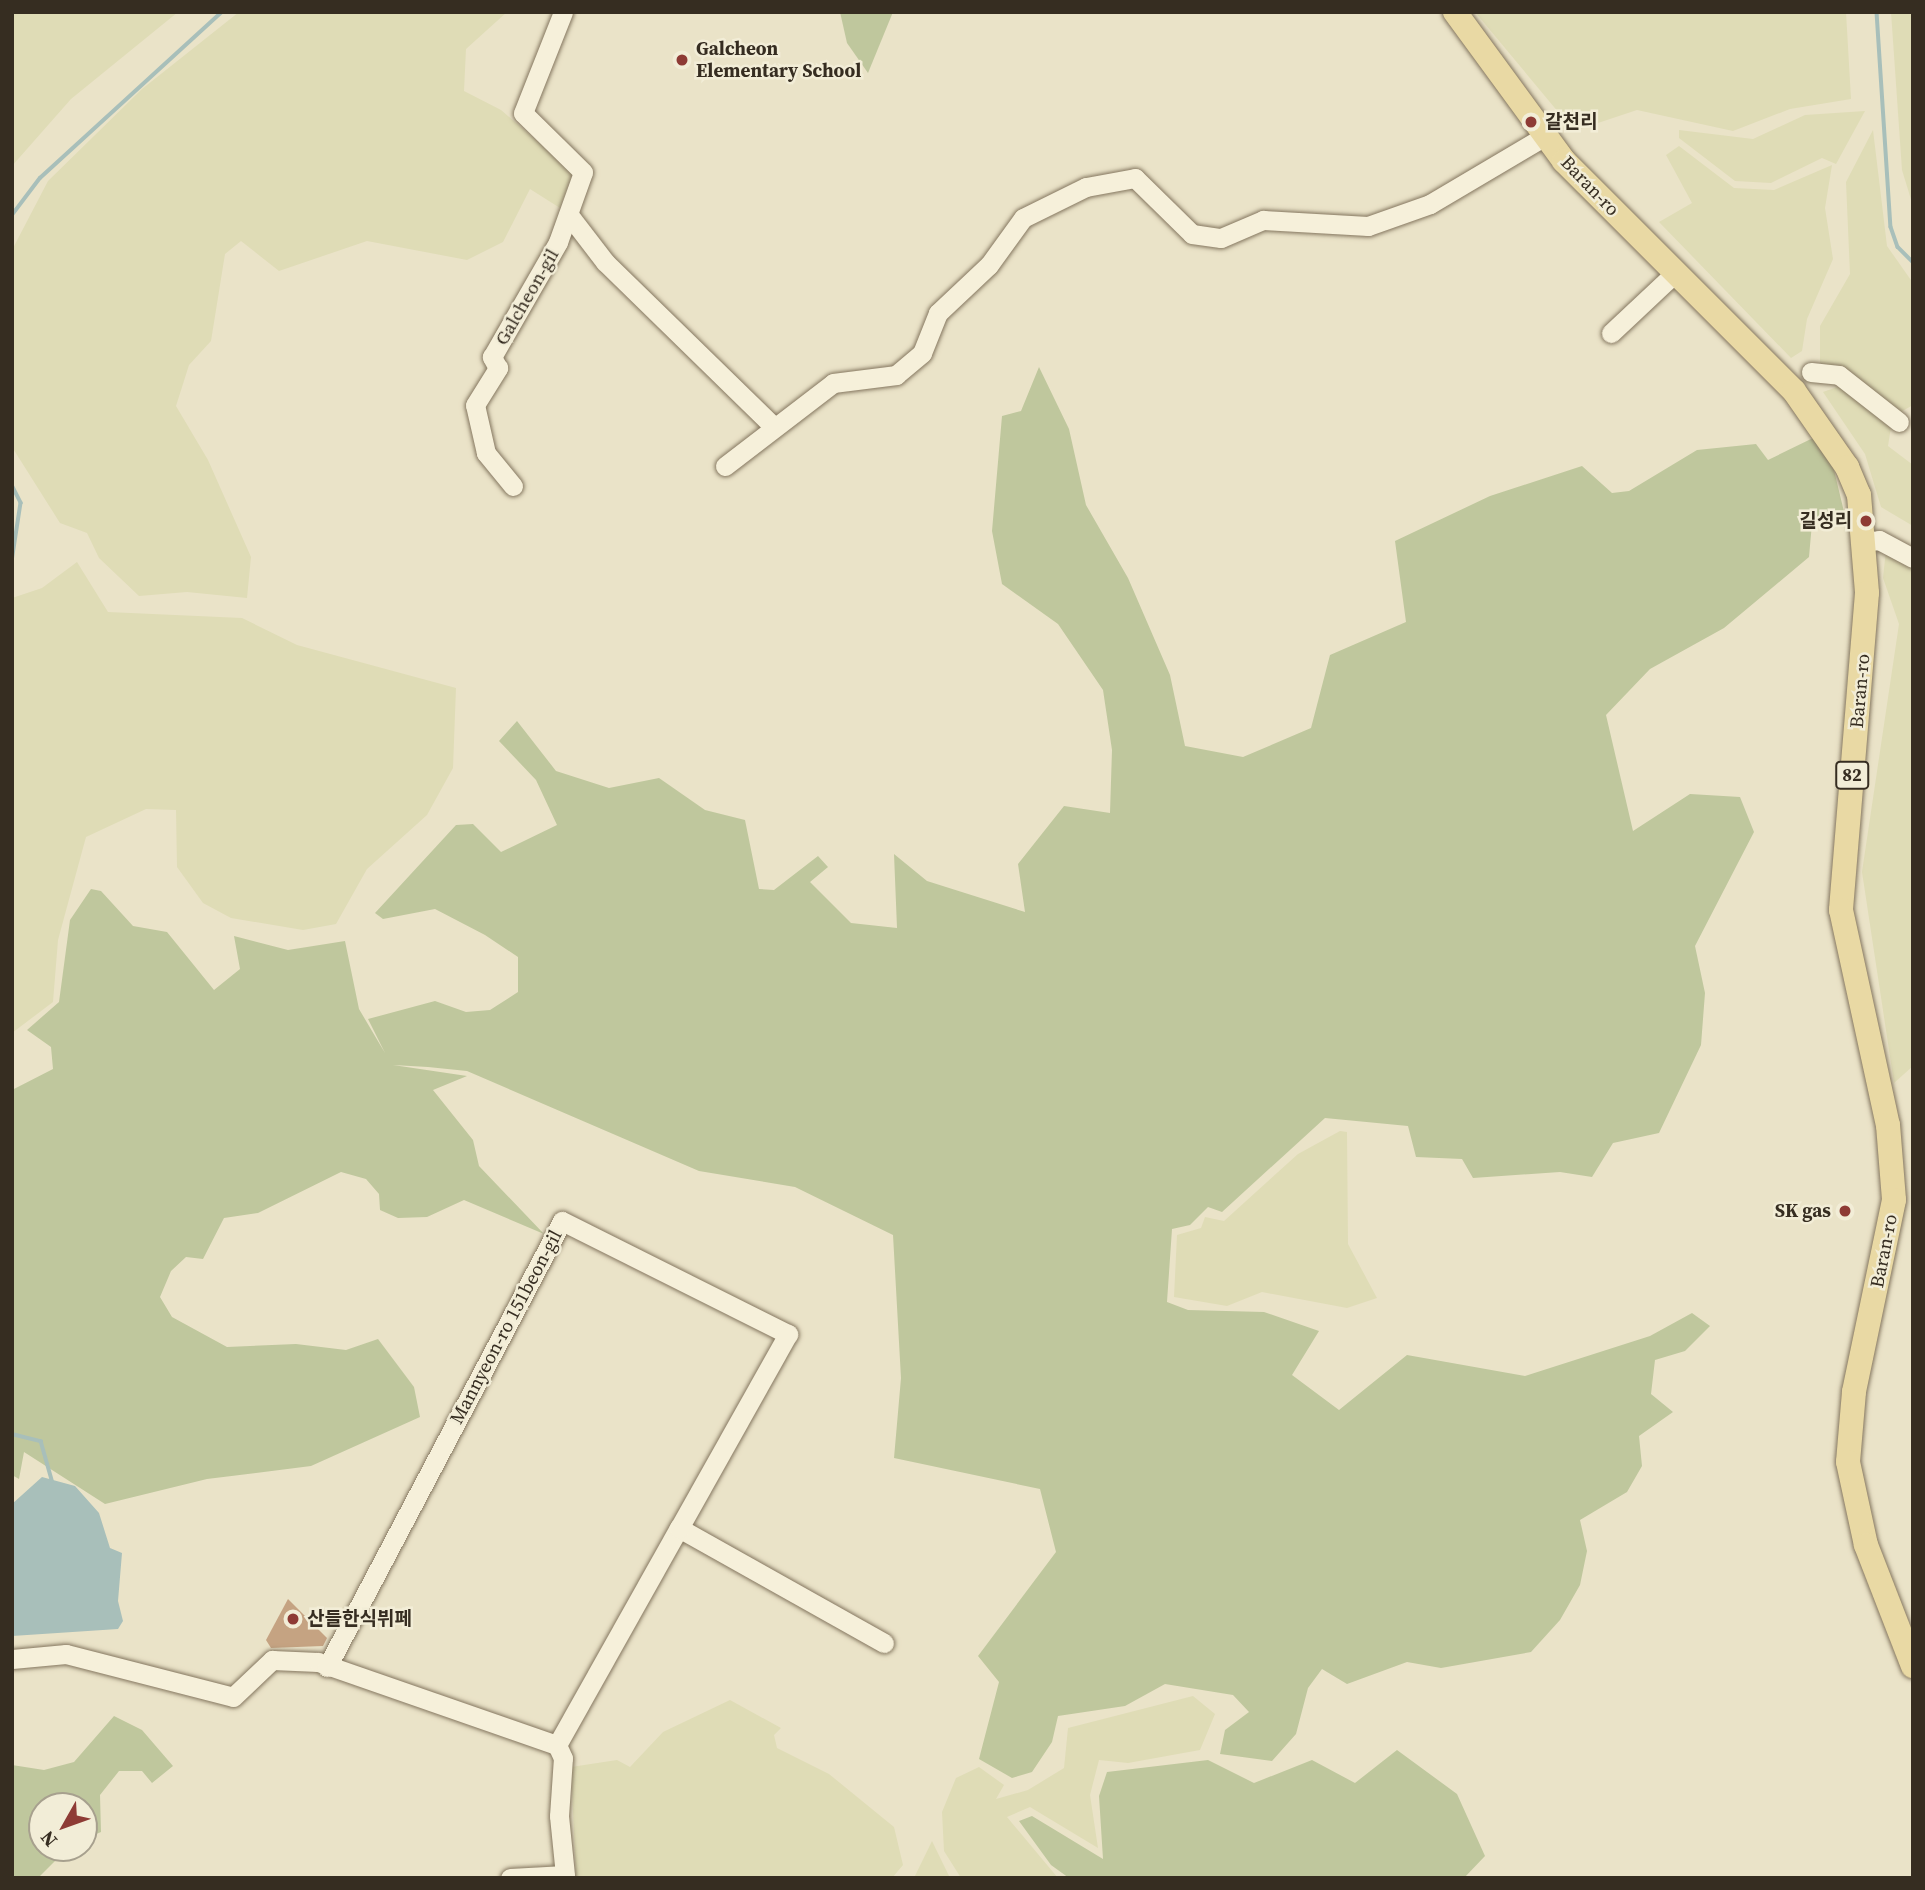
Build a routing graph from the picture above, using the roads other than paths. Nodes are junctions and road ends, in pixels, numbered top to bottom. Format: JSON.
{"nodes":[{"id":1,"x":563,"y":12,"type":"edge"},
{"id":2,"x":1455,"y":12,"type":"edge"},
{"id":3,"x":1545,"y":136,"type":"junction"},
{"id":4,"x":569,"y":215,"type":"junction"},
{"id":5,"x":1675,"y":272,"type":"junction"},
{"id":6,"x":1611,"y":333,"type":"dead end"},
{"id":7,"x":1811,"y":372,"type":"dead end"},
{"id":8,"x":1899,"y":422,"type":"dead end"},
{"id":9,"x":773,"y":426,"type":"junction"},
{"id":10,"x":725,"y":466,"type":"dead end"},
{"id":11,"x":513,"y":486,"type":"dead end"},
{"id":12,"x":1861,"y":542,"type":"junction"},
{"id":13,"x":1913,"y":558,"type":"edge"},
{"id":14,"x":679,"y":1528,"type":"junction"},
{"id":15,"x":884,"y":1643,"type":"dead end"},
{"id":16,"x":12,"y":1659,"type":"edge"},
{"id":17,"x":1913,"y":1666,"type":"edge"},
{"id":18,"x":327,"y":1667,"type":"junction"},
{"id":19,"x":557,"y":1745,"type":"junction"},
{"id":20,"x":510,"y":1878,"type":"edge"}],
"edges":[{"from":1,"to":4,"type":"street","name":"Galcheon-gil"},
{"from":2,"to":3,"type":"main road","name":"Baran-ro","number":"82"},
{"from":3,"to":5,"type":"main road","name":"Baran-ro","number":"82"},
{"from":3,"to":9,"type":"street"},
{"from":4,"to":9,"type":"street"},
{"from":4,"to":11,"type":"street","name":"Galcheon-gil"},
{"from":5,"to":6,"type":"street"},
{"from":5,"to":12,"type":"main road","name":"Baran-ro","number":"82"},
{"from":7,"to":8,"type":"street"},
{"from":9,"to":10,"type":"street"},
{"from":12,"to":13,"type":"street"},
{"from":12,"to":17,"type":"main road","name":"Baran-ro","number":"82"},
{"from":14,"to":15,"type":"street"},
{"from":14,"to":18,"type":"street","name":"Mannyeon-ro 151beon-gil"},
{"from":14,"to":19,"type":"street","name":"Mannyeon-ro 151beon-gil"},
{"from":16,"to":18,"type":"street"},
{"from":18,"to":19,"type":"street"},
{"from":19,"to":20,"type":"street"}]}
